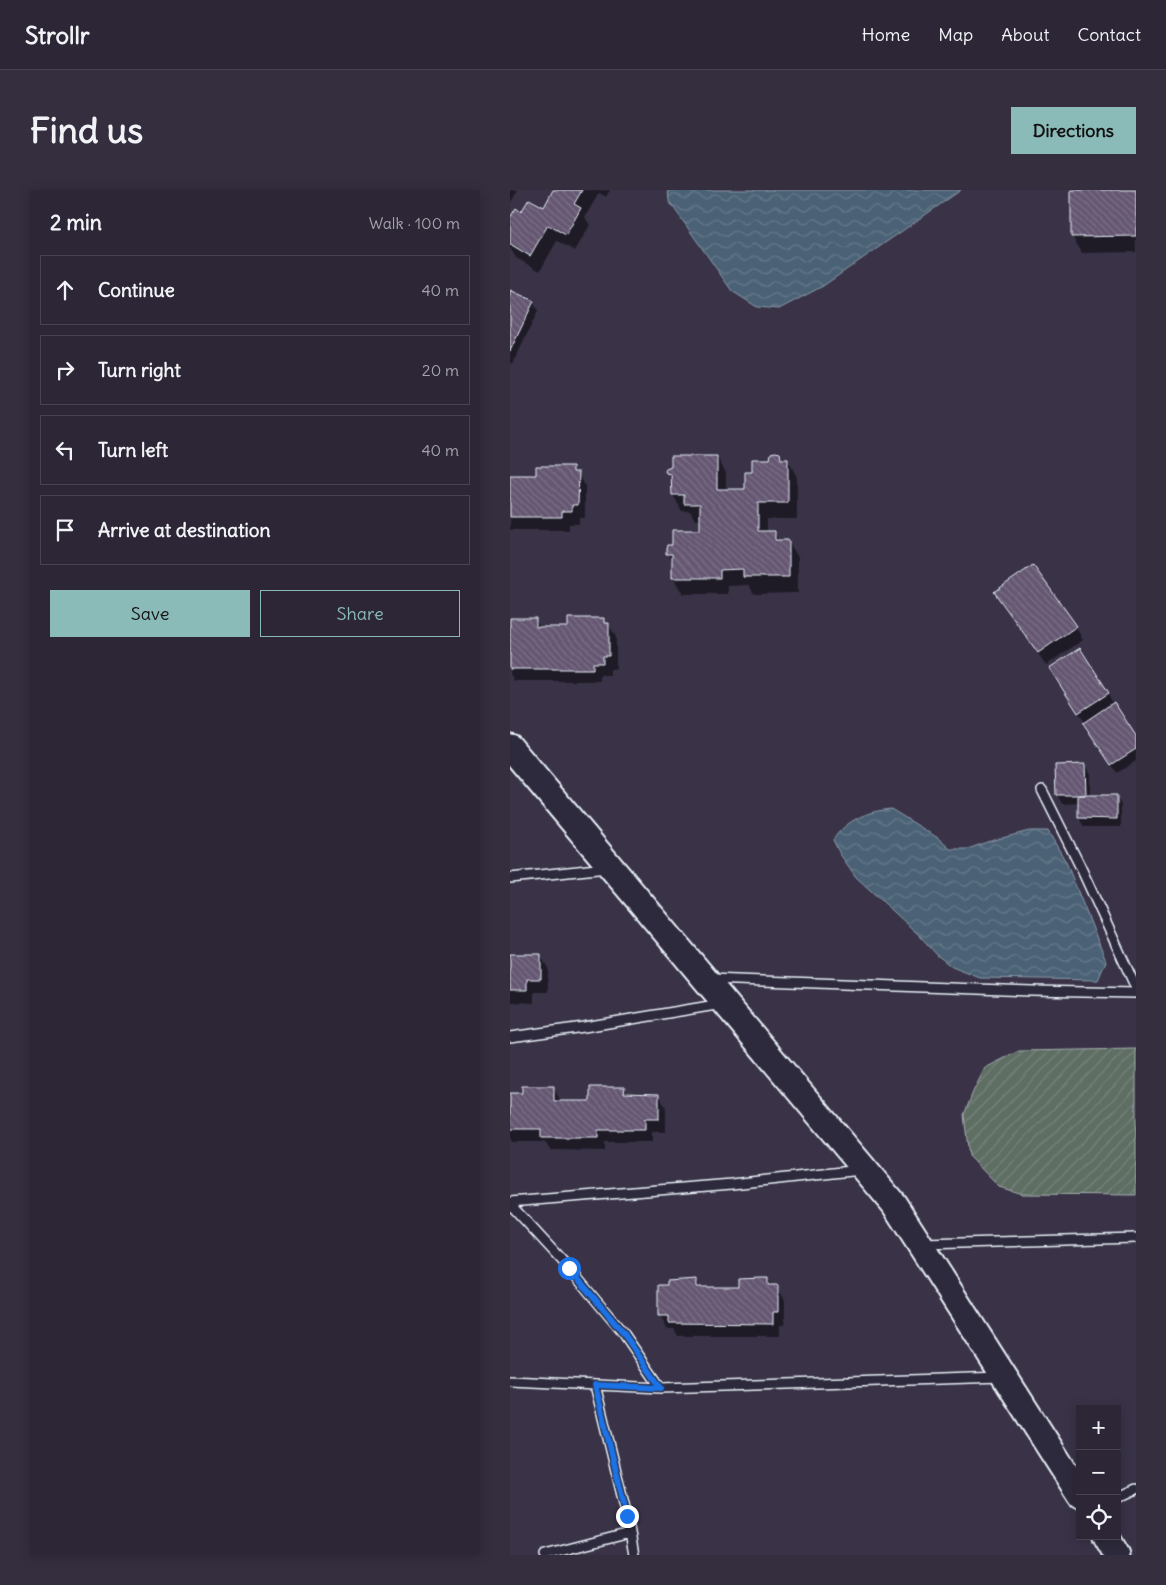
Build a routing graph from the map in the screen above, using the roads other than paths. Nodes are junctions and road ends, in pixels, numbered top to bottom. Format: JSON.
{"nodes":[{"id":1,"x":510,"y":747,"type":"edge"},
{"id":2,"x":1042,"y":790,"type":"dead end"},
{"id":3,"x":611,"y":867,"type":"junction"},
{"id":4,"x":510,"y":878,"type":"edge"},
{"id":5,"x":705,"y":979,"type":"junction"},
{"id":6,"x":1136,"y":988,"type":"edge"},
{"id":7,"x":1136,"y":994,"type":"edge"},
{"id":8,"x":726,"y":1004,"type":"junction"},
{"id":9,"x":510,"y":1037,"type":"edge"},
{"id":10,"x":865,"y":1170,"type":"junction"},
{"id":11,"x":510,"y":1203,"type":"edge"},
{"id":12,"x":1136,"y":1238,"type":"edge"},
{"id":13,"x":920,"y":1244,"type":"junction"},
{"id":14,"x":1004,"y":1377,"type":"junction"},
{"id":15,"x":510,"y":1381,"type":"edge"},
{"id":16,"x":595,"y":1385,"type":"junction"},
{"id":17,"x":661,"y":1388,"type":"junction"},
{"id":18,"x":1076,"y":1489,"type":"edge"},
{"id":19,"x":1136,"y":1489,"type":"edge"},
{"id":20,"x":1121,"y":1496,"type":"edge"},
{"id":21,"x":630,"y":1533,"type":"junction"},
{"id":22,"x":1108,"y":1540,"type":"edge"},
{"id":23,"x":545,"y":1555,"type":"edge"},
{"id":24,"x":634,"y":1555,"type":"edge"},
{"id":25,"x":1117,"y":1555,"type":"edge"}],
"edges":[{"from":1,"to":3,"type":"street"},
{"from":2,"to":6,"type":"lane"},
{"from":3,"to":4,"type":"lane"},
{"from":3,"to":5,"type":"street"},
{"from":5,"to":7,"type":"lane"},
{"from":5,"to":8,"type":"street"},
{"from":8,"to":9,"type":"lane"},
{"from":8,"to":10,"type":"street"},
{"from":10,"to":11,"type":"lane"},
{"from":10,"to":13,"type":"street"},
{"from":11,"to":17,"type":"lane"},
{"from":12,"to":13,"type":"lane"},
{"from":13,"to":14,"type":"street"},
{"from":14,"to":17,"type":"lane"},
{"from":14,"to":18,"type":"street"},
{"from":15,"to":16,"type":"lane"},
{"from":16,"to":17,"type":"lane"},
{"from":16,"to":21,"type":"lane"},
{"from":19,"to":20,"type":"lane"},
{"from":21,"to":23,"type":"lane"},
{"from":21,"to":24,"type":"lane"},
{"from":22,"to":25,"type":"street"}]}
